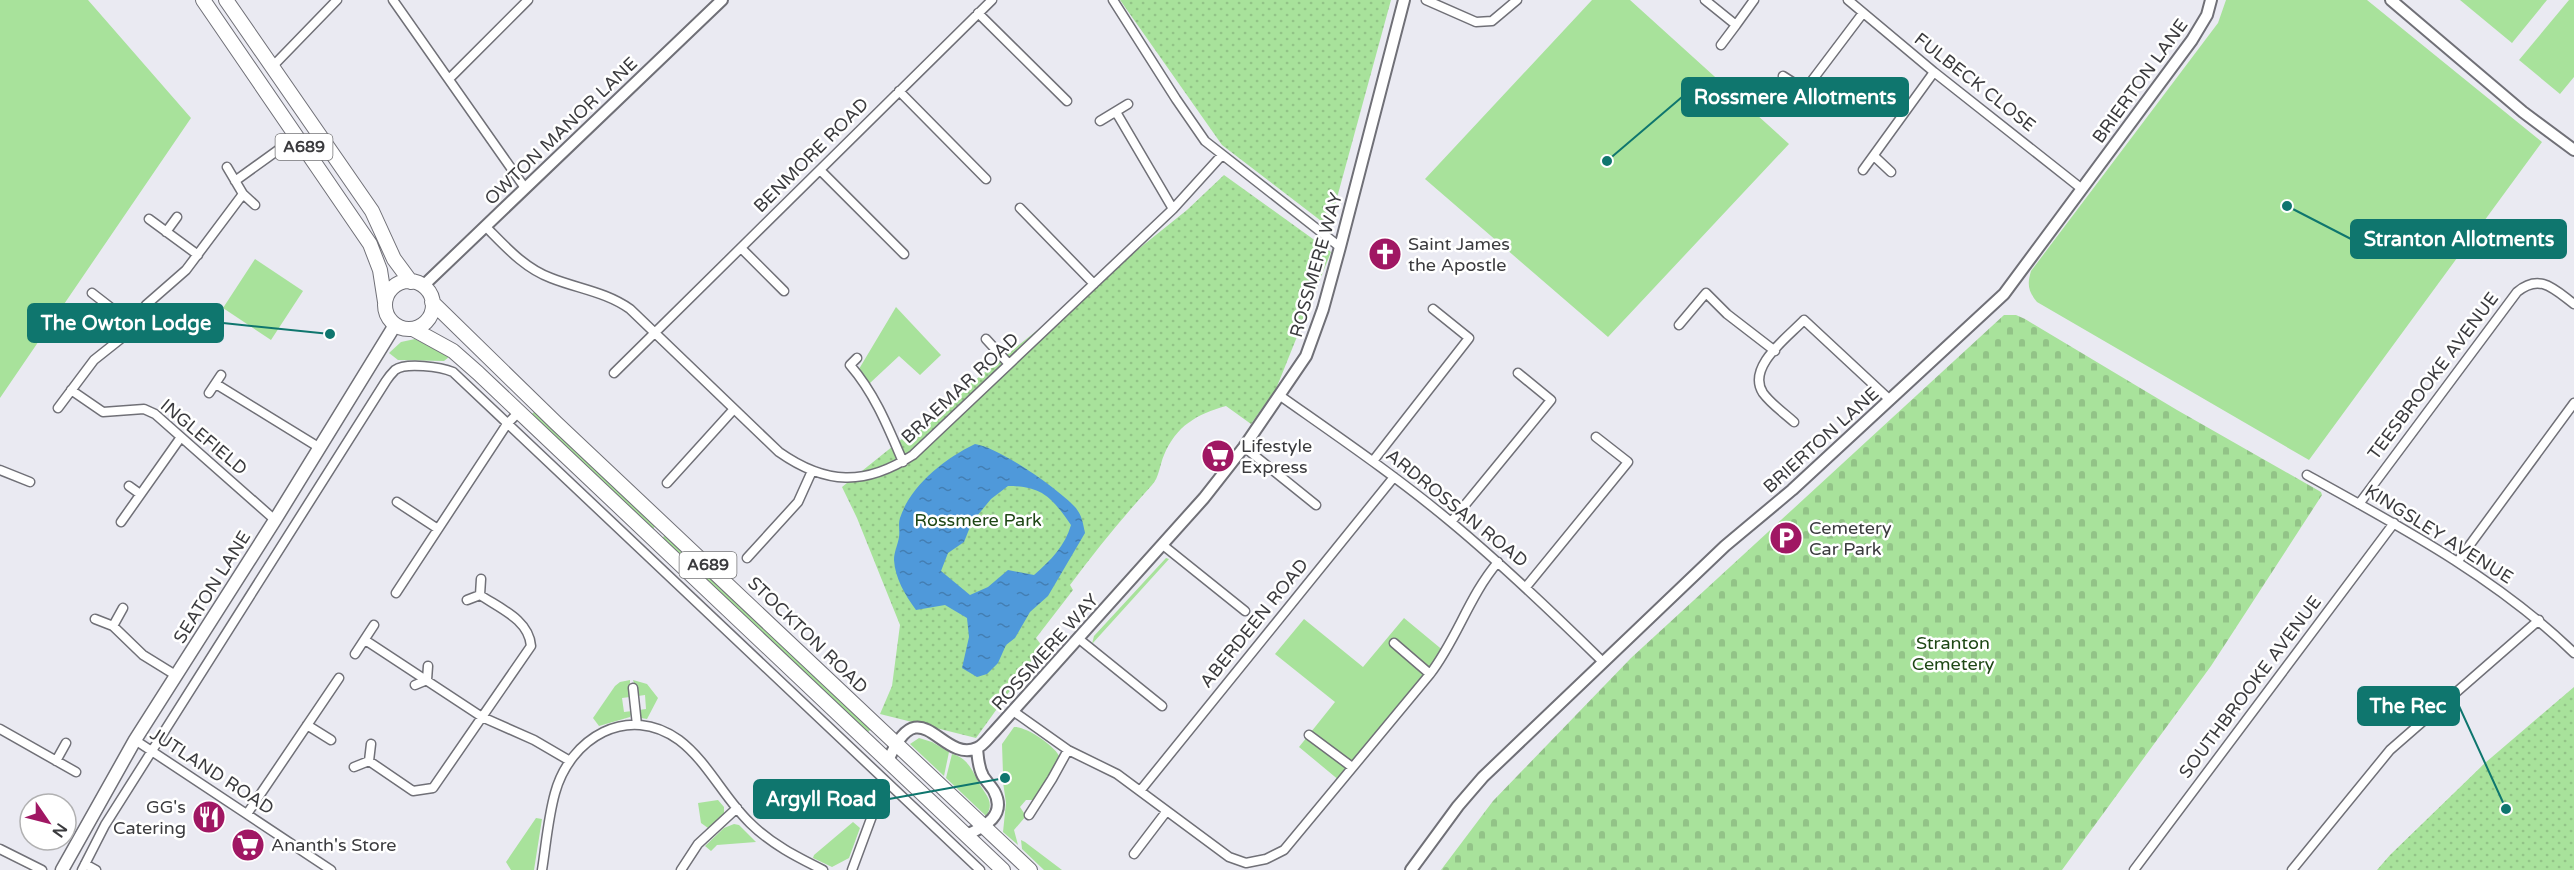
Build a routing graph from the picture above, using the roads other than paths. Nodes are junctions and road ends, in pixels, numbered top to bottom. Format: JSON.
{"nodes":[{"id":1,"x":203,"y":0,"type":"edge"},
{"id":2,"x":226,"y":0,"type":"edge"},
{"id":3,"x":337,"y":0,"type":"edge"},
{"id":4,"x":393,"y":0,"type":"edge"},
{"id":5,"x":528,"y":0,"type":"edge"},
{"id":6,"x":722,"y":0,"type":"edge"},
{"id":7,"x":992,"y":0,"type":"edge"},
{"id":8,"x":1113,"y":0,"type":"edge"},
{"id":9,"x":1404,"y":0,"type":"edge"},
{"id":10,"x":1426,"y":0,"type":"edge"},
{"id":11,"x":1517,"y":0,"type":"edge"},
{"id":12,"x":1705,"y":0,"type":"edge"},
{"id":13,"x":1754,"y":0,"type":"edge"},
{"id":14,"x":1848,"y":0,"type":"edge"},
{"id":15,"x":2211,"y":0,"type":"edge"},
{"id":16,"x":2391,"y":0,"type":"edge"},
{"id":17,"x":978,"y":13,"type":"junction"},
{"id":18,"x":1863,"y":13,"type":"junction"},
{"id":19,"x":1736,"y":25,"type":"junction"},
{"id":20,"x":1721,"y":45,"type":"dead end"},
{"id":21,"x":272,"y":67,"type":"junction"},
{"id":22,"x":1934,"y":72,"type":"junction"},
{"id":23,"x":1783,"y":76,"type":"dead end"},
{"id":24,"x":449,"y":79,"type":"junction"},
{"id":25,"x":1805,"y":90,"type":"junction"},
{"id":26,"x":898,"y":91,"type":"junction"},
{"id":27,"x":1067,"y":100,"type":"dead end"},
{"id":28,"x":1128,"y":105,"type":"dead end"},
{"id":29,"x":1792,"y":107,"type":"dead end"},
{"id":30,"x":1116,"y":112,"type":"junction"},
{"id":31,"x":1100,"y":121,"type":"dead end"},
{"id":32,"x":285,"y":145,"type":"dead end"},
{"id":33,"x":2574,"y":150,"type":"edge"},
{"id":34,"x":1222,"y":155,"type":"junction"},
{"id":35,"x":1874,"y":156,"type":"junction"},
{"id":36,"x":227,"y":166,"type":"dead end"},
{"id":37,"x":820,"y":170,"type":"junction"},
{"id":38,"x":1863,"y":170,"type":"dead end"},
{"id":39,"x":1891,"y":172,"type":"dead end"},
{"id":40,"x":986,"y":179,"type":"dead end"},
{"id":41,"x":235,"y":181,"type":"junction"},
{"id":42,"x":525,"y":188,"type":"junction"},
{"id":43,"x":2082,"y":189,"type":"junction"},
{"id":44,"x":243,"y":194,"type":"junction"},
{"id":45,"x":255,"y":205,"type":"dead end"},
{"id":46,"x":1020,"y":208,"type":"dead end"},
{"id":47,"x":1173,"y":209,"type":"junction"},
{"id":48,"x":177,"y":217,"type":"dead end"},
{"id":49,"x":149,"y":219,"type":"dead end"},
{"id":50,"x":485,"y":226,"type":"junction"},
{"id":51,"x":166,"y":232,"type":"junction"},
{"id":52,"x":1340,"y":247,"type":"junction"},
{"id":53,"x":741,"y":248,"type":"junction"},
{"id":54,"x":904,"y":254,"type":"dead end"},
{"id":55,"x":198,"y":255,"type":"junction"},
{"id":56,"x":417,"y":284,"type":"junction"},
{"id":57,"x":1094,"y":284,"type":"junction"},
{"id":58,"x":784,"y":291,"type":"dead end"},
{"id":59,"x":92,"y":293,"type":"dead end"},
{"id":60,"x":385,"y":302,"type":"junction"},
{"id":61,"x":432,"y":302,"type":"junction"},
{"id":62,"x":2574,"y":304,"type":"edge"},
{"id":63,"x":1433,"y":309,"type":"dead end"},
{"id":64,"x":132,"y":324,"type":"junction"},
{"id":65,"x":395,"y":325,"type":"junction"},
{"id":66,"x":1678,"y":325,"type":"dead end"},
{"id":67,"x":413,"y":329,"type":"junction"},
{"id":68,"x":654,"y":334,"type":"junction"},
{"id":69,"x":986,"y":339,"type":"dead end"},
{"id":70,"x":1775,"y":351,"type":"junction"},
{"id":71,"x":857,"y":358,"type":"dead end"},
{"id":72,"x":1009,"y":364,"type":"junction"},
{"id":73,"x":614,"y":373,"type":"dead end"},
{"id":74,"x":1518,"y":373,"type":"dead end"},
{"id":75,"x":221,"y":375,"type":"dead end"},
{"id":76,"x":216,"y":384,"type":"junction"},
{"id":77,"x":71,"y":390,"type":"junction"},
{"id":78,"x":210,"y":393,"type":"dead end"},
{"id":79,"x":1279,"y":395,"type":"junction"},
{"id":80,"x":1890,"y":400,"type":"junction"},
{"id":81,"x":2574,"y":402,"type":"edge"},
{"id":82,"x":58,"y":408,"type":"dead end"},
{"id":83,"x":734,"y":409,"type":"junction"},
{"id":84,"x":519,"y":412,"type":"junction"},
{"id":85,"x":1794,"y":422,"type":"dead end"},
{"id":86,"x":507,"y":424,"type":"junction"},
{"id":87,"x":181,"y":437,"type":"junction"},
{"id":88,"x":1596,"y":437,"type":"dead end"},
{"id":89,"x":320,"y":447,"type":"junction"},
{"id":90,"x":1244,"y":447,"type":"junction"},
{"id":91,"x":1373,"y":461,"type":"junction"},
{"id":92,"x":903,"y":462,"type":"junction"},
{"id":93,"x":0,"y":470,"type":"edge"},
{"id":94,"x":812,"y":471,"type":"junction"},
{"id":95,"x":2307,"y":475,"type":"dead end"},
{"id":96,"x":1394,"y":477,"type":"junction"},
{"id":97,"x":30,"y":482,"type":"dead end"},
{"id":98,"x":667,"y":483,"type":"dead end"},
{"id":99,"x":129,"y":486,"type":"dead end"},
{"id":100,"x":140,"y":494,"type":"junction"},
{"id":101,"x":397,"y":502,"type":"dead end"},
{"id":102,"x":2359,"y":504,"type":"junction"},
{"id":103,"x":1316,"y":506,"type":"dead end"},
{"id":104,"x":275,"y":520,"type":"junction"},
{"id":105,"x":121,"y":522,"type":"dead end"},
{"id":106,"x":1451,"y":522,"type":"junction"},
{"id":107,"x":2394,"y":524,"type":"junction"},
{"id":108,"x":438,"y":529,"type":"junction"},
{"id":109,"x":1164,"y":546,"type":"junction"},
{"id":110,"x":747,"y":558,"type":"dead end"},
{"id":111,"x":2458,"y":561,"type":"junction"},
{"id":112,"x":1498,"y":562,"type":"junction"},
{"id":113,"x":481,"y":579,"type":"dead end"},
{"id":114,"x":1526,"y":587,"type":"junction"},
{"id":115,"x":396,"y":593,"type":"dead end"},
{"id":116,"x":480,"y":595,"type":"junction"},
{"id":117,"x":467,"y":600,"type":"dead end"},
{"id":118,"x":123,"y":608,"type":"dead end"},
{"id":119,"x":1245,"y":611,"type":"dead end"},
{"id":120,"x":95,"y":619,"type":"dead end"},
{"id":121,"x":2539,"y":620,"type":"junction"},
{"id":122,"x":374,"y":625,"type":"dead end"},
{"id":123,"x":114,"y":626,"type":"junction"},
{"id":124,"x":1079,"y":639,"type":"junction"},
{"id":125,"x":365,"y":640,"type":"junction"},
{"id":126,"x":1394,"y":643,"type":"dead end"},
{"id":127,"x":2574,"y":653,"type":"edge"},
{"id":128,"x":355,"y":654,"type":"dead end"},
{"id":129,"x":1602,"y":661,"type":"junction"},
{"id":130,"x":428,"y":666,"type":"dead end"},
{"id":131,"x":1430,"y":674,"type":"junction"},
{"id":132,"x":177,"y":676,"type":"junction"},
{"id":133,"x":339,"y":678,"type":"dead end"},
{"id":134,"x":428,"y":680,"type":"junction"},
{"id":135,"x":415,"y":686,"type":"dead end"},
{"id":136,"x":633,"y":688,"type":"dead end"},
{"id":137,"x":1162,"y":706,"type":"dead end"},
{"id":138,"x":1013,"y":711,"type":"junction"},
{"id":139,"x":482,"y":717,"type":"junction"},
{"id":140,"x":308,"y":725,"type":"junction"},
{"id":141,"x":637,"y":725,"type":"junction"},
{"id":142,"x":0,"y":729,"type":"edge"},
{"id":143,"x":858,"y":733,"type":"junction"},
{"id":144,"x":1309,"y":735,"type":"dead end"},
{"id":145,"x":135,"y":740,"type":"junction"},
{"id":146,"x":331,"y":740,"type":"dead end"},
{"id":147,"x":66,"y":743,"type":"dead end"},
{"id":148,"x":895,"y":743,"type":"junction"},
{"id":149,"x":370,"y":744,"type":"dead end"},
{"id":150,"x":847,"y":744,"type":"junction"},
{"id":151,"x":977,"y":748,"type":"junction"},
{"id":152,"x":1068,"y":750,"type":"junction"},
{"id":153,"x":153,"y":751,"type":"junction"},
{"id":154,"x":56,"y":761,"type":"junction"},
{"id":155,"x":369,"y":761,"type":"junction"},
{"id":156,"x":570,"y":761,"type":"junction"},
{"id":157,"x":888,"y":761,"type":"junction"},
{"id":158,"x":354,"y":767,"type":"dead end"},
{"id":159,"x":1352,"y":767,"type":"junction"},
{"id":160,"x":76,"y":772,"type":"dead end"},
{"id":161,"x":885,"y":781,"type":"junction"},
{"id":162,"x":1140,"y":791,"type":"junction"},
{"id":163,"x":737,"y":808,"type":"junction"},
{"id":164,"x":1166,"y":812,"type":"junction"},
{"id":165,"x":248,"y":814,"type":"junction"},
{"id":166,"x":1029,"y":815,"type":"dead end"},
{"id":167,"x":984,"y":827,"type":"junction"},
{"id":168,"x":966,"y":835,"type":"junction"},
{"id":169,"x":0,"y":849,"type":"edge"},
{"id":170,"x":1134,"y":854,"type":"dead end"},
{"id":171,"x":1246,"y":866,"type":"edge"},
{"id":172,"x":83,"y":867,"type":"edge"},
{"id":173,"x":42,"y":870,"type":"edge"},
{"id":174,"x":62,"y":870,"type":"edge"},
{"id":175,"x":96,"y":870,"type":"edge"},
{"id":176,"x":331,"y":870,"type":"edge"},
{"id":177,"x":542,"y":870,"type":"edge"},
{"id":178,"x":681,"y":870,"type":"edge"},
{"id":179,"x":823,"y":870,"type":"edge"},
{"id":180,"x":852,"y":870,"type":"edge"},
{"id":181,"x":980,"y":870,"type":"edge"},
{"id":182,"x":1003,"y":870,"type":"edge"},
{"id":183,"x":1030,"y":870,"type":"edge"},
{"id":184,"x":1411,"y":870,"type":"edge"},
{"id":185,"x":2134,"y":870,"type":"edge"},
{"id":186,"x":2292,"y":870,"type":"edge"}],
"edges":[{"from":1,"to":60,"type":"highway","number":"A689"},
{"from":2,"to":21,"type":"highway","number":"A689"},
{"from":3,"to":21,"type":"street"},
{"from":4,"to":24,"type":"street"},
{"from":5,"to":24,"type":"street"},
{"from":6,"to":42,"type":"street","name":"OWTON MANOR LANE"},
{"from":7,"to":17,"type":"street","name":"BENMORE ROAD"},
{"from":8,"to":34,"type":"street"},
{"from":9,"to":52,"type":"street","name":"ROSSMERE WAY"},
{"from":10,"to":11,"type":"street"},
{"from":12,"to":19,"type":"street"},
{"from":13,"to":19,"type":"street"},
{"from":14,"to":18,"type":"street","name":"FULBECK CLOSE"},
{"from":15,"to":43,"type":"street","name":"BRIERTON LANE"},
{"from":16,"to":33,"type":"street"},
{"from":17,"to":26,"type":"street","name":"BENMORE ROAD"},
{"from":17,"to":27,"type":"street"},
{"from":18,"to":22,"type":"street","name":"FULBECK CLOSE"},
{"from":18,"to":25,"type":"street"},
{"from":19,"to":20,"type":"street"},
{"from":21,"to":56,"type":"highway","number":"A689"},
{"from":22,"to":35,"type":"street"},
{"from":22,"to":43,"type":"street","name":"FULBECK CLOSE"},
{"from":23,"to":25,"type":"street"},
{"from":24,"to":42,"type":"street"},
{"from":25,"to":29,"type":"street"},
{"from":26,"to":37,"type":"street","name":"BENMORE ROAD"},
{"from":26,"to":40,"type":"street"},
{"from":28,"to":30,"type":"street"},
{"from":30,"to":31,"type":"street"},
{"from":30,"to":47,"type":"street"},
{"from":32,"to":41,"type":"street"},
{"from":34,"to":47,"type":"street","name":"BRAEMAR ROAD"},
{"from":34,"to":52,"type":"street"},
{"from":35,"to":38,"type":"street"},
{"from":35,"to":39,"type":"street"},
{"from":36,"to":41,"type":"street"},
{"from":37,"to":53,"type":"street","name":"BENMORE ROAD"},
{"from":37,"to":54,"type":"street"},
{"from":41,"to":44,"type":"street"},
{"from":42,"to":50,"type":"street","name":"OWTON MANOR LANE"},
{"from":43,"to":80,"type":"street","name":"BRIERTON LANE"},
{"from":44,"to":45,"type":"street"},
{"from":44,"to":55,"type":"street"},
{"from":46,"to":57,"type":"street"},
{"from":47,"to":57,"type":"street","name":"BRAEMAR ROAD"},
{"from":48,"to":51,"type":"street"},
{"from":49,"to":51,"type":"street"},
{"from":50,"to":56,"type":"street","name":"OWTON MANOR LANE"},
{"from":50,"to":68,"type":"street","name":"BRAEMAR ROAD"},
{"from":51,"to":55,"type":"street"},
{"from":52,"to":79,"type":"street","name":"ROSSMERE WAY"},
{"from":53,"to":58,"type":"street"},
{"from":53,"to":68,"type":"street","name":"BENMORE ROAD"},
{"from":55,"to":64,"type":"street"},
{"from":56,"to":60,"type":"highway"},
{"from":56,"to":61,"type":"highway"},
{"from":57,"to":72,"type":"street","name":"BRAEMAR ROAD"},
{"from":59,"to":64,"type":"street"},
{"from":60,"to":65,"type":"highway"},
{"from":61,"to":67,"type":"highway"},
{"from":61,"to":148,"type":"highway","name":"STOCKTON ROAD","number":"A689"},
{"from":62,"to":102,"type":"street","name":"TEESBROOKE AVENUE"},
{"from":63,"to":91,"type":"street"},
{"from":64,"to":77,"type":"street"},
{"from":65,"to":67,"type":"highway"},
{"from":65,"to":89,"type":"main road","name":"SEATON LANE"},
{"from":66,"to":70,"type":"street"},
{"from":67,"to":84,"type":"highway","name":"STOCKTON ROAD","number":"A689"},
{"from":68,"to":73,"type":"street","name":"BENMORE ROAD"},
{"from":68,"to":83,"type":"street","name":"BRAEMAR ROAD"},
{"from":69,"to":72,"type":"street"},
{"from":70,"to":80,"type":"street"},
{"from":70,"to":85,"type":"street"},
{"from":71,"to":92,"type":"street"},
{"from":72,"to":92,"type":"street","name":"BRAEMAR ROAD"},
{"from":74,"to":106,"type":"street"},
{"from":75,"to":76,"type":"street"},
{"from":76,"to":78,"type":"street"},
{"from":76,"to":89,"type":"street"},
{"from":77,"to":82,"type":"street"},
{"from":77,"to":87,"type":"street","name":"INGLEFIELD"},
{"from":79,"to":90,"type":"street","name":"ROSSMERE WAY"},
{"from":79,"to":91,"type":"street","name":"ARDROSSAN ROAD"},
{"from":80,"to":129,"type":"street","name":"BRIERTON LANE"},
{"from":81,"to":111,"type":"street"},
{"from":83,"to":94,"type":"street","name":"BRAEMAR ROAD"},
{"from":83,"to":98,"type":"street"},
{"from":84,"to":86,"type":"street"},
{"from":84,"to":143,"type":"highway","name":"STOCKTON ROAD","number":"A689"},
{"from":86,"to":108,"type":"street"},
{"from":86,"to":150,"type":"street"},
{"from":86,"to":153,"type":"street","name":"SEATON LANE"},
{"from":87,"to":100,"type":"street"},
{"from":87,"to":104,"type":"street","name":"INGLEFIELD"},
{"from":88,"to":114,"type":"street"},
{"from":89,"to":104,"type":"main road","name":"SEATON LANE"},
{"from":90,"to":103,"type":"street"},
{"from":90,"to":109,"type":"street","name":"ROSSMERE WAY"},
{"from":91,"to":96,"type":"street","name":"ARDROSSAN ROAD"},
{"from":92,"to":94,"type":"street","name":"BRAEMAR ROAD"},
{"from":93,"to":97,"type":"street"},
{"from":94,"to":110,"type":"street"},
{"from":95,"to":102,"type":"street","name":"KINGSLEY AVENUE"},
{"from":96,"to":106,"type":"street","name":"ARDROSSAN ROAD"},
{"from":96,"to":162,"type":"street","name":"ABERDEEN ROAD"},
{"from":99,"to":100,"type":"street"},
{"from":100,"to":105,"type":"street"},
{"from":101,"to":108,"type":"street"},
{"from":102,"to":107,"type":"street","name":"KINGSLEY AVENUE"},
{"from":104,"to":132,"type":"main road","name":"SEATON LANE"},
{"from":106,"to":112,"type":"street","name":"ARDROSSAN ROAD"},
{"from":107,"to":111,"type":"street","name":"KINGSLEY AVENUE"},
{"from":107,"to":185,"type":"street","name":"SOUTHBROOKE AVENUE"},
{"from":108,"to":115,"type":"street"},
{"from":109,"to":119,"type":"street"},
{"from":109,"to":124,"type":"street","name":"ROSSMERE WAY"},
{"from":111,"to":121,"type":"street","name":"KINGSLEY AVENUE"},
{"from":112,"to":114,"type":"street","name":"ARDROSSAN ROAD"},
{"from":112,"to":131,"type":"street"},
{"from":113,"to":116,"type":"street"},
{"from":114,"to":129,"type":"street","name":"ARDROSSAN ROAD"},
{"from":116,"to":117,"type":"street"},
{"from":116,"to":139,"type":"street"},
{"from":118,"to":123,"type":"street"},
{"from":120,"to":123,"type":"street"},
{"from":121,"to":127,"type":"street","name":"KINGSLEY AVENUE"},
{"from":121,"to":186,"type":"street"},
{"from":122,"to":125,"type":"street"},
{"from":123,"to":132,"type":"street"},
{"from":124,"to":137,"type":"street"},
{"from":124,"to":138,"type":"street","name":"ROSSMERE WAY"},
{"from":125,"to":128,"type":"street"},
{"from":125,"to":134,"type":"street"},
{"from":126,"to":131,"type":"street"},
{"from":129,"to":184,"type":"street","name":"BRIERTON LANE"},
{"from":130,"to":134,"type":"street"},
{"from":131,"to":159,"type":"street"},
{"from":132,"to":145,"type":"main road","name":"SEATON LANE"},
{"from":133,"to":140,"type":"street"},
{"from":134,"to":135,"type":"street"},
{"from":134,"to":139,"type":"street"},
{"from":136,"to":141,"type":"street"},
{"from":138,"to":151,"type":"street","name":"ROSSMERE WAY"},
{"from":138,"to":152,"type":"street"},
{"from":139,"to":155,"type":"street"},
{"from":139,"to":156,"type":"street"},
{"from":140,"to":146,"type":"street"},
{"from":140,"to":165,"type":"street"},
{"from":141,"to":156,"type":"street"},
{"from":141,"to":163,"type":"street"},
{"from":142,"to":154,"type":"street"},
{"from":143,"to":150,"type":"street"},
{"from":143,"to":157,"type":"highway","name":"STOCKTON ROAD","number":"A689"},
{"from":144,"to":159,"type":"street"},
{"from":145,"to":153,"type":"street","name":"JUTLAND ROAD"},
{"from":145,"to":174,"type":"main road","name":"SEATON LANE"},
{"from":147,"to":154,"type":"street"},
{"from":148,"to":151,"type":"street"},
{"from":148,"to":157,"type":"street"},
{"from":148,"to":167,"type":"highway","name":"STOCKTON ROAD","number":"A689"},
{"from":149,"to":155,"type":"street"},
{"from":150,"to":161,"type":"street"},
{"from":151,"to":167,"type":"street"},
{"from":152,"to":162,"type":"street"},
{"from":152,"to":166,"type":"street"},
{"from":153,"to":165,"type":"street","name":"JUTLAND ROAD"},
{"from":153,"to":172,"type":"street","name":"SEATON LANE"},
{"from":154,"to":160,"type":"street"},
{"from":155,"to":158,"type":"street"},
{"from":156,"to":177,"type":"street"},
{"from":157,"to":168,"type":"highway","name":"STOCKTON ROAD","number":"A689"},
{"from":159,"to":171,"type":"street"},
{"from":161,"to":180,"type":"street"},
{"from":161,"to":181,"type":"street"},
{"from":162,"to":164,"type":"street"},
{"from":163,"to":178,"type":"street"},
{"from":163,"to":179,"type":"street"},
{"from":164,"to":170,"type":"street"},
{"from":164,"to":171,"type":"street"},
{"from":165,"to":176,"type":"street","name":"JUTLAND ROAD"},
{"from":167,"to":168,"type":"street"},
{"from":167,"to":183,"type":"highway","name":"STOCKTON ROAD","number":"A689"},
{"from":168,"to":182,"type":"highway","name":"STOCKTON ROAD","number":"A689"},
{"from":169,"to":173,"type":"street"},
{"from":172,"to":175,"type":"street"}]}
